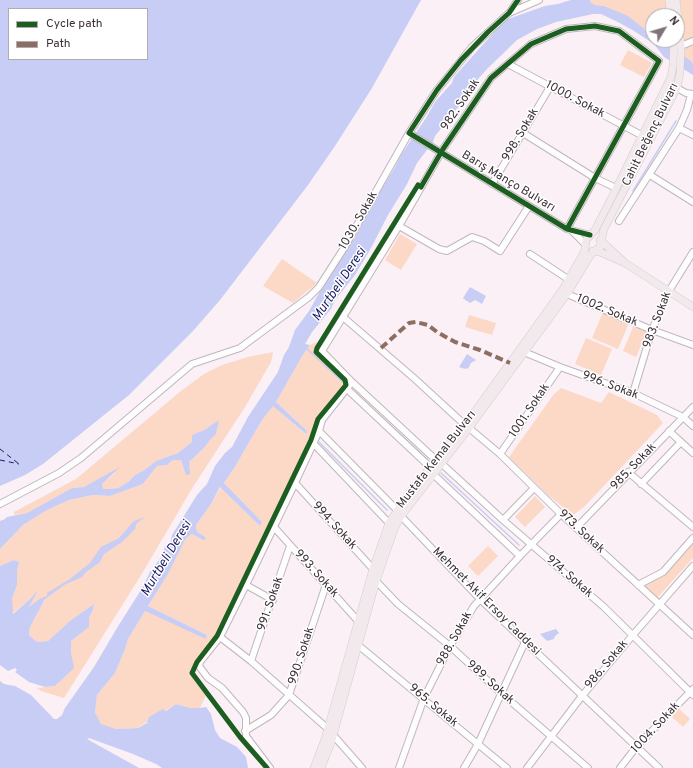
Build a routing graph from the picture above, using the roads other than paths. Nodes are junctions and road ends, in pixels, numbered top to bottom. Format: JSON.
{"nodes":[{"id":1,"x":518,"y":0,"type":"edge"},
{"id":2,"x":535,"y":1,"type":"edge"},
{"id":3,"x":509,"y":13,"type":"junction"},
{"id":4,"x":676,"y":48,"type":"edge"},
{"id":5,"x":677,"y":48,"type":"edge"},
{"id":6,"x":508,"y":64,"type":"junction"},
{"id":7,"x":550,"y":87,"type":"junction"},
{"id":8,"x":677,"y":88,"type":"junction"},
{"id":9,"x":692,"y":94,"type":"edge"},
{"id":10,"x":624,"y":126,"type":"junction"},
{"id":11,"x":680,"y":128,"type":"junction"},
{"id":12,"x":409,"y":133,"type":"junction"},
{"id":13,"x":523,"y":133,"type":"junction"},
{"id":14,"x":693,"y":135,"type":"edge"},
{"id":15,"x":643,"y":136,"type":"junction"},
{"id":16,"x":441,"y":153,"type":"junction"},
{"id":17,"x":650,"y":175,"type":"junction"},
{"id":18,"x":595,"y":178,"type":"junction"},
{"id":19,"x":492,"y":184,"type":"junction"},
{"id":20,"x":616,"y":188,"type":"junction"},
{"id":21,"x":693,"y":202,"type":"edge"},
{"id":22,"x":529,"y":206,"type":"junction"},
{"id":23,"x":619,"y":221,"type":"dead end"},
{"id":24,"x":399,"y":226,"type":"junction"},
{"id":25,"x":570,"y":230,"type":"junction"},
{"id":26,"x":590,"y":236,"type":"junction"},
{"id":27,"x":600,"y":241,"type":"junction"},
{"id":28,"x":585,"y":244,"type":"junction"},
{"id":29,"x":595,"y":251,"type":"junction"},
{"id":30,"x":693,"y":252,"type":"edge"},
{"id":31,"x":530,"y":254,"type":"dead end"},
{"id":32,"x":624,"y":262,"type":"junction"},
{"id":33,"x":568,"y":279,"type":"junction"},
{"id":34,"x":669,"y":291,"type":"junction"},
{"id":35,"x":567,"y":294,"type":"junction"},
{"id":36,"x":693,"y":307,"type":"edge"},
{"id":37,"x":344,"y":317,"type":"junction"},
{"id":38,"x":652,"y":330,"type":"junction"},
{"id":39,"x":693,"y":345,"type":"edge"},
{"id":40,"x":322,"y":351,"type":"joint"},
{"id":41,"x":524,"y":352,"type":"junction"},
{"id":42,"x":560,"y":367,"type":"junction"},
{"id":43,"x":352,"y":382,"type":"junction"},
{"id":44,"x":347,"y":389,"type":"junction"},
{"id":45,"x":633,"y":393,"type":"junction"},
{"id":46,"x":693,"y":407,"type":"edge"},
{"id":47,"x":683,"y":417,"type":"junction"},
{"id":48,"x":693,"y":426,"type":"edge"},
{"id":49,"x":467,"y":427,"type":"junction"},
{"id":50,"x":319,"y":431,"type":"junction"},
{"id":51,"x":669,"y":431,"type":"junction"},
{"id":52,"x":314,"y":443,"type":"junction"},
{"id":53,"x":680,"y":443,"type":"junction"},
{"id":54,"x":693,"y":453,"type":"edge"},
{"id":55,"x":500,"y":454,"type":"junction"},
{"id":56,"x":439,"y":462,"type":"junction"},
{"id":57,"x":432,"y":470,"type":"junction"},
{"id":58,"x":628,"y":472,"type":"junction"},
{"id":59,"x":295,"y":483,"type":"junction"},
{"id":60,"x":641,"y":484,"type":"junction"},
{"id":61,"x":534,"y":488,"type":"junction"},
{"id":62,"x":0,"y":504,"type":"edge"},
{"id":63,"x":399,"y":513,"type":"junction"},
{"id":64,"x":561,"y":514,"type":"junction"},
{"id":65,"x":503,"y":520,"type":"junction"},
{"id":66,"x":389,"y":523,"type":"junction"},
{"id":67,"x":274,"y":527,"type":"junction"},
{"id":68,"x":693,"y":527,"type":"edge"},
{"id":69,"x":576,"y":528,"type":"junction"},
{"id":70,"x":693,"y":538,"type":"edge"},
{"id":71,"x":531,"y":545,"type":"junction"},
{"id":72,"x":290,"y":546,"type":"junction"},
{"id":73,"x":520,"y":556,"type":"junction"},
{"id":74,"x":693,"y":566,"type":"edge"},
{"id":75,"x":372,"y":569,"type":"junction"},
{"id":76,"x":376,"y":581,"type":"junction"},
{"id":77,"x":246,"y":585,"type":"junction"},
{"id":78,"x":326,"y":585,"type":"junction"},
{"id":79,"x":638,"y":585,"type":"junction"},
{"id":80,"x":480,"y":599,"type":"junction"},
{"id":81,"x":273,"y":600,"type":"junction"},
{"id":82,"x":659,"y":605,"type":"junction"},
{"id":83,"x":358,"y":621,"type":"junction"},
{"id":84,"x":690,"y":629,"type":"edge"},
{"id":85,"x":693,"y":635,"type":"edge"},
{"id":86,"x":632,"y":636,"type":"junction"},
{"id":87,"x":220,"y":637,"type":"junction"},
{"id":88,"x":525,"y":642,"type":"junction"},
{"id":89,"x":358,"y":645,"type":"junction"},
{"id":90,"x":450,"y":646,"type":"junction"},
{"id":91,"x":251,"y":661,"type":"junction"},
{"id":92,"x":692,"y":692,"type":"edge"},
{"id":93,"x":501,"y":693,"type":"junction"},
{"id":94,"x":289,"y":695,"type":"junction"},
{"id":95,"x":582,"y":696,"type":"junction"},
{"id":96,"x":424,"y":698,"type":"junction"},
{"id":97,"x":328,"y":728,"type":"junction"},
{"id":98,"x":245,"y":731,"type":"junction"},
{"id":99,"x":333,"y":735,"type":"junction"},
{"id":100,"x":551,"y":736,"type":"junction"},
{"id":101,"x":478,"y":744,"type":"junction"},
{"id":102,"x":637,"y":746,"type":"junction"},
{"id":103,"x":270,"y":768,"type":"edge"},
{"id":104,"x":314,"y":768,"type":"edge"},
{"id":105,"x":321,"y":768,"type":"edge"},
{"id":106,"x":362,"y":768,"type":"edge"},
{"id":107,"x":399,"y":768,"type":"edge"},
{"id":108,"x":464,"y":768,"type":"edge"},
{"id":109,"x":506,"y":768,"type":"edge"},
{"id":110,"x":526,"y":768,"type":"edge"},
{"id":111,"x":588,"y":768,"type":"edge"},
{"id":112,"x":620,"y":768,"type":"edge"},
{"id":113,"x":659,"y":768,"type":"edge"}],
"edges":[{"from":1,"to":3,"type":"street"},
{"from":2,"to":3,"type":"street"},
{"from":3,"to":12,"type":"street"},
{"from":4,"to":15,"type":"main road","name":"Cahit Beğenç Bulvarı"},
{"from":5,"to":8,"type":"main road","name":"Cahit Beğenç Bulvarı"},
{"from":6,"to":7,"type":"street","name":"1000. Sokak"},
{"from":6,"to":10,"type":"street","name":"982. Sokak"},
{"from":6,"to":16,"type":"street","name":"982. Sokak"},
{"from":7,"to":10,"type":"street","name":"1000. Sokak"},
{"from":7,"to":13,"type":"street","name":"998. Sokak"},
{"from":8,"to":9,"type":"street"},
{"from":8,"to":27,"type":"main road","name":"Cahit Beğenç Bulvarı"},
{"from":9,"to":11,"type":"street"},
{"from":10,"to":15,"type":"street","name":"1000. Sokak"},
{"from":10,"to":18,"type":"street"},
{"from":11,"to":14,"type":"street"},
{"from":11,"to":17,"type":"street"},
{"from":12,"to":16,"type":"street","name":"Barış Manço Bulvarı"},
{"from":12,"to":62,"type":"street","name":"1030. Sokak"},
{"from":13,"to":18,"type":"street"},
{"from":13,"to":19,"type":"street","name":"998. Sokak"},
{"from":15,"to":20,"type":"main road","name":"Cahit Beğenç Bulvarı"},
{"from":16,"to":19,"type":"street","name":"Barış Manço Bulvarı"},
{"from":16,"to":24,"type":"street","name":"982. Sokak"},
{"from":17,"to":21,"type":"street"},
{"from":17,"to":23,"type":"street"},
{"from":18,"to":20,"type":"street"},
{"from":18,"to":25,"type":"street"},
{"from":19,"to":22,"type":"street","name":"Barış Manço Bulvarı"},
{"from":20,"to":26,"type":"main road","name":"Cahit Beğenç Bulvarı"},
{"from":22,"to":24,"type":"street"},
{"from":22,"to":25,"type":"street","name":"Barış Manço Bulvarı"},
{"from":24,"to":37,"type":"street","name":"982. Sokak"},
{"from":25,"to":26,"type":"street","name":"Barış Manço Bulvarı"},
{"from":25,"to":28,"type":"street","name":"Barış Manço Bulvarı"},
{"from":26,"to":27,"type":"main road"},
{"from":26,"to":28,"type":"main road"},
{"from":27,"to":29,"type":"main road"},
{"from":27,"to":32,"type":"main road"},
{"from":28,"to":29,"type":"main road"},
{"from":28,"to":33,"type":"main road","name":"Mustafa Kemal Bulvarı"},
{"from":29,"to":32,"type":"main road"},
{"from":29,"to":35,"type":"main road","name":"Mustafa Kemal Bulvarı"},
{"from":30,"to":34,"type":"street","name":"983. Sokak"},
{"from":31,"to":33,"type":"street"},
{"from":32,"to":34,"type":"main road"},
{"from":33,"to":49,"type":"main road","name":"Mustafa Kemal Bulvarı"},
{"from":34,"to":36,"type":"main road"},
{"from":34,"to":38,"type":"street","name":"983. Sokak"},
{"from":35,"to":38,"type":"street","name":"1002. Sokak"},
{"from":35,"to":41,"type":"main road","name":"Mustafa Kemal Bulvarı"},
{"from":37,"to":40,"type":"street","name":"982. Sokak"},
{"from":37,"to":49,"type":"street","name":"973. Sokak"},
{"from":38,"to":39,"type":"street","name":"1002. Sokak"},
{"from":38,"to":45,"type":"street","name":"983. Sokak"},
{"from":40,"to":43,"type":"street","name":"974. Sokak"},
{"from":41,"to":42,"type":"street","name":"996. Sokak"},
{"from":41,"to":49,"type":"main road","name":"Mustafa Kemal Bulvarı"},
{"from":42,"to":45,"type":"street","name":"996. Sokak"},
{"from":42,"to":55,"type":"street","name":"1001. Sokak"},
{"from":43,"to":44,"type":"street"},
{"from":43,"to":56,"type":"street","name":"974. Sokak"},
{"from":44,"to":50,"type":"street"},
{"from":44,"to":57,"type":"street"},
{"from":45,"to":47,"type":"street","name":"996. Sokak"},
{"from":46,"to":47,"type":"street","name":"985. Sokak"},
{"from":47,"to":48,"type":"street","name":"996. Sokak"},
{"from":47,"to":51,"type":"street","name":"985. Sokak"},
{"from":49,"to":55,"type":"street","name":"973. Sokak"},
{"from":49,"to":56,"type":"main road","name":"Mustafa Kemal Bulvarı"},
{"from":50,"to":52,"type":"street"},
{"from":50,"to":63,"type":"street","name":"Mehmet Akif Ersoy Caddesi"},
{"from":51,"to":53,"type":"street"},
{"from":51,"to":58,"type":"street","name":"985. Sokak"},
{"from":52,"to":59,"type":"street"},
{"from":52,"to":66,"type":"street"},
{"from":53,"to":54,"type":"street"},
{"from":53,"to":60,"type":"street"},
{"from":55,"to":61,"type":"street","name":"973. Sokak"},
{"from":56,"to":57,"type":"main road","name":"Mustafa Kemal Bulvarı"},
{"from":56,"to":65,"type":"street","name":"974. Sokak"},
{"from":57,"to":63,"type":"main road","name":"Mustafa Kemal Bulvarı"},
{"from":57,"to":73,"type":"street"},
{"from":58,"to":60,"type":"street"},
{"from":58,"to":69,"type":"street","name":"985. Sokak"},
{"from":59,"to":67,"type":"street"},
{"from":59,"to":75,"type":"street","name":"994. Sokak"},
{"from":60,"to":68,"type":"street"},
{"from":61,"to":64,"type":"street","name":"973. Sokak"},
{"from":61,"to":65,"type":"street"},
{"from":63,"to":66,"type":"main road","name":"Mustafa Kemal Bulvarı"},
{"from":63,"to":76,"type":"main road","name":"Mustafa Kemal Bulvarı"},
{"from":63,"to":80,"type":"street","name":"Mehmet Akif Ersoy Caddesi"},
{"from":64,"to":69,"type":"street","name":"973. Sokak"},
{"from":64,"to":71,"type":"street","name":"988. Sokak"},
{"from":65,"to":71,"type":"street","name":"974. Sokak"},
{"from":66,"to":75,"type":"main road","name":"Mustafa Kemal Bulvarı"},
{"from":67,"to":72,"type":"street","name":"993. Sokak"},
{"from":67,"to":77,"type":"street"},
{"from":69,"to":79,"type":"street","name":"973. Sokak"},
{"from":70,"to":79,"type":"street"},
{"from":71,"to":73,"type":"street","name":"988. Sokak"},
{"from":71,"to":86,"type":"street","name":"974. Sokak"},
{"from":72,"to":78,"type":"street","name":"993. Sokak"},
{"from":72,"to":81,"type":"street","name":"991. Sokak"},
{"from":73,"to":80,"type":"street","name":"988. Sokak"},
{"from":74,"to":82,"type":"street","name":"986. Sokak"},
{"from":75,"to":83,"type":"main road","name":"Mustafa Kemal Bulvarı"},
{"from":76,"to":89,"type":"main road","name":"Mustafa Kemal Bulvarı"},
{"from":76,"to":90,"type":"street","name":"989. Sokak"},
{"from":77,"to":81,"type":"street"},
{"from":77,"to":87,"type":"street"},
{"from":78,"to":83,"type":"street","name":"993. Sokak"},
{"from":78,"to":94,"type":"street","name":"990. Sokak"},
{"from":79,"to":82,"type":"street","name":"973. Sokak"},
{"from":80,"to":88,"type":"street","name":"Mehmet Akif Ersoy Caddesi"},
{"from":80,"to":90,"type":"street","name":"988. Sokak"},
{"from":81,"to":91,"type":"street","name":"991. Sokak"},
{"from":82,"to":84,"type":"street","name":"973. Sokak"},
{"from":82,"to":86,"type":"street","name":"986. Sokak"},
{"from":83,"to":97,"type":"main road","name":"Mustafa Kemal Bulvarı"},
{"from":84,"to":85,"type":"street","name":"973. Sokak"},
{"from":86,"to":92,"type":"street","name":"974. Sokak"},
{"from":86,"to":95,"type":"street","name":"986. Sokak"},
{"from":87,"to":91,"type":"street"},
{"from":87,"to":98,"type":"street"},
{"from":88,"to":93,"type":"street"},
{"from":88,"to":95,"type":"street","name":"Mehmet Akif Ersoy Caddesi"},
{"from":89,"to":96,"type":"street","name":"965. Sokak"},
{"from":89,"to":99,"type":"main road","name":"Mustafa Kemal Bulvarı"},
{"from":90,"to":93,"type":"street","name":"989. Sokak"},
{"from":90,"to":96,"type":"street","name":"988. Sokak"},
{"from":91,"to":94,"type":"street"},
{"from":92,"to":102,"type":"street","name":"1004. Sokak"},
{"from":93,"to":100,"type":"street","name":"989. Sokak"},
{"from":93,"to":101,"type":"street"},
{"from":94,"to":97,"type":"street"},
{"from":94,"to":98,"type":"street","name":"990. Sokak"},
{"from":95,"to":100,"type":"street","name":"986. Sokak"},
{"from":95,"to":102,"type":"street","name":"Mehmet Akif Ersoy Caddesi"},
{"from":96,"to":101,"type":"street","name":"965. Sokak"},
{"from":96,"to":107,"type":"street","name":"988. Sokak"},
{"from":97,"to":99,"type":"street"},
{"from":97,"to":104,"type":"main road","name":"Mustafa Kemal Bulvarı"},
{"from":98,"to":103,"type":"street"},
{"from":99,"to":105,"type":"main road","name":"Mustafa Kemal Bulvarı"},
{"from":99,"to":106,"type":"street"},
{"from":100,"to":110,"type":"street","name":"986. Sokak"},
{"from":100,"to":111,"type":"street","name":"989. Sokak"},
{"from":101,"to":108,"type":"street"},
{"from":101,"to":109,"type":"street","name":"965. Sokak"},
{"from":102,"to":112,"type":"street","name":"1004. Sokak"},
{"from":102,"to":113,"type":"street","name":"Mehmet Akif Ersoy Caddesi"}]}
